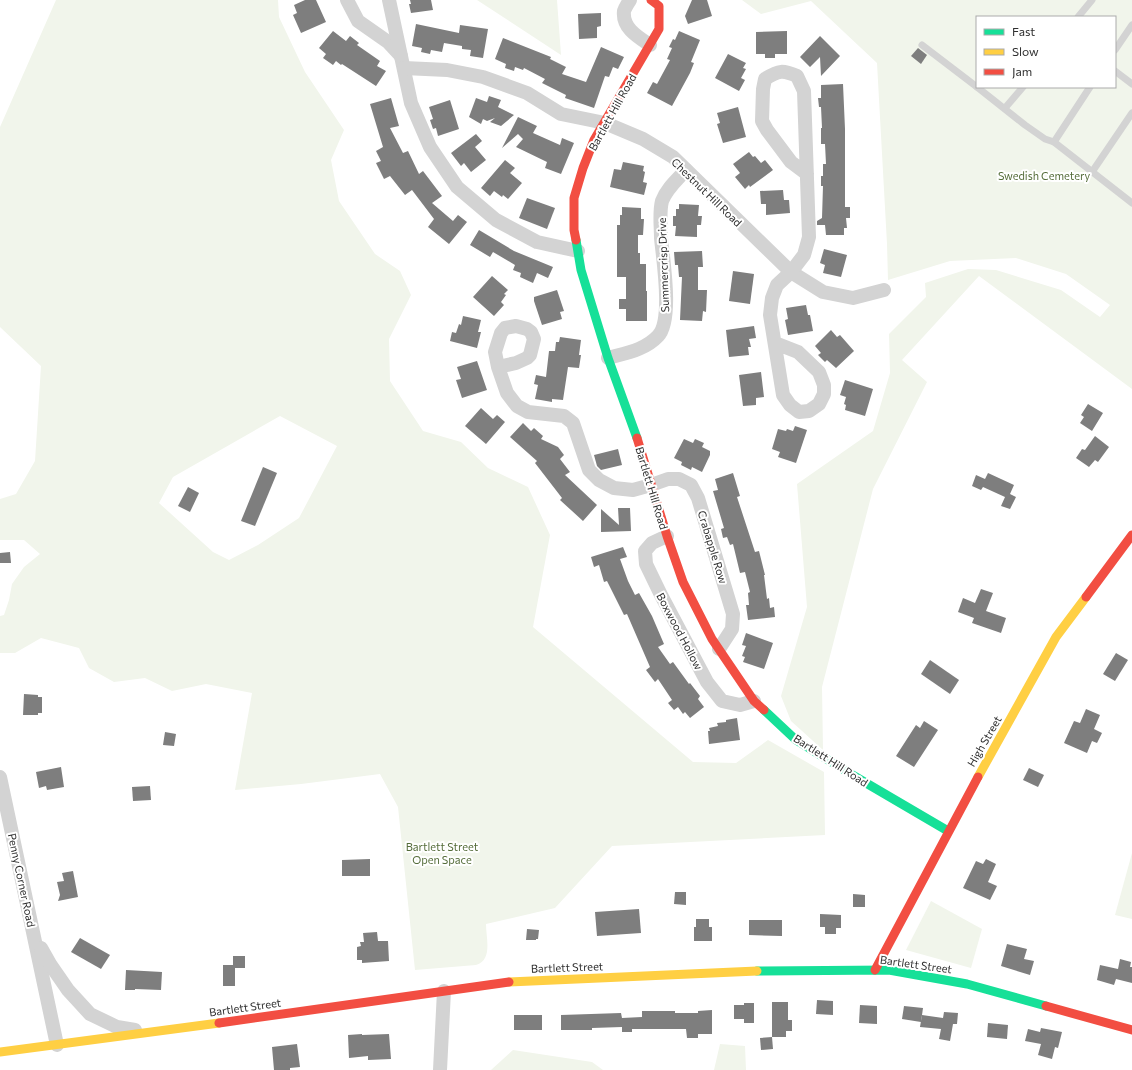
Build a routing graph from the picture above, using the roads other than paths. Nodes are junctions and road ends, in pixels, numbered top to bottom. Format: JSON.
{"nodes":[{"id":1,"x":347,"y":0,"type":"edge"},
{"id":2,"x":389,"y":0,"type":"edge"},
{"id":3,"x":630,"y":0,"type":"edge"},
{"id":4,"x":651,"y":0,"type":"edge"},
{"id":5,"x":1092,"y":0,"type":"edge"},
{"id":6,"x":1079,"y":16,"type":"edge"},
{"id":7,"x":1132,"y":26,"type":"edge"},
{"id":8,"x":650,"y":45,"type":"junction"},
{"id":9,"x":922,"y":45,"type":"dead end"},
{"id":10,"x":1116,"y":49,"type":"edge"},
{"id":11,"x":403,"y":62,"type":"junction"},
{"id":12,"x":1116,"y":72,"type":"edge"},
{"id":13,"x":1132,"y":84,"type":"edge"},
{"id":14,"x":976,"y":86,"type":"edge"},
{"id":15,"x":978,"y":88,"type":"edge"},
{"id":16,"x":1022,"y":88,"type":"edge"},
{"id":17,"x":1089,"y":88,"type":"edge"},
{"id":18,"x":1005,"y":108,"type":"junction"},
{"id":19,"x":1132,"y":113,"type":"edge"},
{"id":20,"x":605,"y":123,"type":"junction"},
{"id":21,"x":1054,"y":142,"type":"junction"},
{"id":22,"x":686,"y":170,"type":"junction"},
{"id":23,"x":1092,"y":172,"type":"junction"},
{"id":24,"x":807,"y":174,"type":"junction"},
{"id":25,"x":1132,"y":203,"type":"edge"},
{"id":26,"x":578,"y":251,"type":"junction"},
{"id":27,"x":791,"y":272,"type":"junction"},
{"id":28,"x":884,"y":290,"type":"dead end"},
{"id":29,"x":775,"y":343,"type":"junction"},
{"id":30,"x":608,"y":358,"type":"junction"},
{"id":31,"x":498,"y":367,"type":"dead end"},
{"id":32,"x":651,"y":485,"type":"junction"},
{"id":33,"x":1132,"y":535,"type":"edge"},
{"id":34,"x":667,"y":536,"type":"junction"},
{"id":35,"x":719,"y":649,"type":"junction"},
{"id":36,"x":754,"y":701,"type":"junction"},
{"id":37,"x":0,"y":777,"type":"edge"},
{"id":38,"x":948,"y":831,"type":"junction"},
{"id":39,"x":34,"y":937,"type":"junction"},
{"id":40,"x":875,"y":970,"type":"junction"},
{"id":41,"x":444,"y":991,"type":"junction"},
{"id":42,"x":1132,"y":1030,"type":"edge"},
{"id":43,"x":152,"y":1032,"type":"junction"},
{"id":44,"x":57,"y":1045,"type":"junction"},
{"id":45,"x":0,"y":1052,"type":"edge"},
{"id":46,"x":440,"y":1070,"type":"edge"}],
"edges":[{"from":1,"to":11,"type":"street"},
{"from":2,"to":11,"type":"street"},
{"from":3,"to":8,"type":"street"},
{"from":4,"to":8,"type":"street","name":"Bartlett Hill Road"},
{"from":5,"to":6,"type":"lane"},
{"from":7,"to":10,"type":"lane"},
{"from":8,"to":20,"type":"street","name":"Bartlett Hill Road"},
{"from":9,"to":14,"type":"lane"},
{"from":11,"to":20,"type":"street","name":"Chestnut Hill Road"},
{"from":11,"to":26,"type":"street"},
{"from":12,"to":13,"type":"lane"},
{"from":15,"to":18,"type":"lane"},
{"from":16,"to":18,"type":"lane"},
{"from":17,"to":21,"type":"lane"},
{"from":18,"to":21,"type":"lane"},
{"from":19,"to":23,"type":"lane"},
{"from":20,"to":22,"type":"street","name":"Chestnut Hill Road"},
{"from":20,"to":26,"type":"street","name":"Bartlett Hill Road"},
{"from":21,"to":23,"type":"lane"},
{"from":22,"to":27,"type":"street","name":"Chestnut Hill Road"},
{"from":22,"to":30,"type":"street","name":"Summercrisp Drive"},
{"from":23,"to":25,"type":"lane"},
{"from":24,"to":24,"type":"street"},
{"from":24,"to":27,"type":"street"},
{"from":26,"to":30,"type":"street","name":"Bartlett Hill Road"},
{"from":27,"to":28,"type":"street","name":"Chestnut Hill Road"},
{"from":27,"to":29,"type":"street"},
{"from":29,"to":29,"type":"street"},
{"from":30,"to":32,"type":"street","name":"Bartlett Hill Road"},
{"from":31,"to":32,"type":"street","name":"Crabapple Row"},
{"from":32,"to":34,"type":"street","name":"Bartlett Hill Road"},
{"from":32,"to":35,"type":"street","name":"Crabapple Row"},
{"from":33,"to":38,"type":"street","name":"High Street"},
{"from":34,"to":35,"type":"street","name":"Bartlett Hill Road"},
{"from":34,"to":36,"type":"street","name":"Boxwood Hollow"},
{"from":35,"to":36,"type":"street","name":"Bartlett Hill Road"},
{"from":36,"to":38,"type":"street","name":"Bartlett Hill Road"},
{"from":37,"to":39,"type":"street","name":"Penny Corner Road"},
{"from":38,"to":40,"type":"street","name":"High Street"},
{"from":39,"to":43,"type":"street","name":"Penny Corner Road"},
{"from":39,"to":44,"type":"street","name":"Penny Corner Road"},
{"from":40,"to":41,"type":"street","name":"Bartlett Street"},
{"from":40,"to":42,"type":"street","name":"Bartlett Street"},
{"from":41,"to":43,"type":"street","name":"Bartlett Street"},
{"from":41,"to":46,"type":"street"},
{"from":43,"to":44,"type":"street","name":"Bartlett Street"},
{"from":44,"to":45,"type":"street","name":"Bartlett Street"}]}
